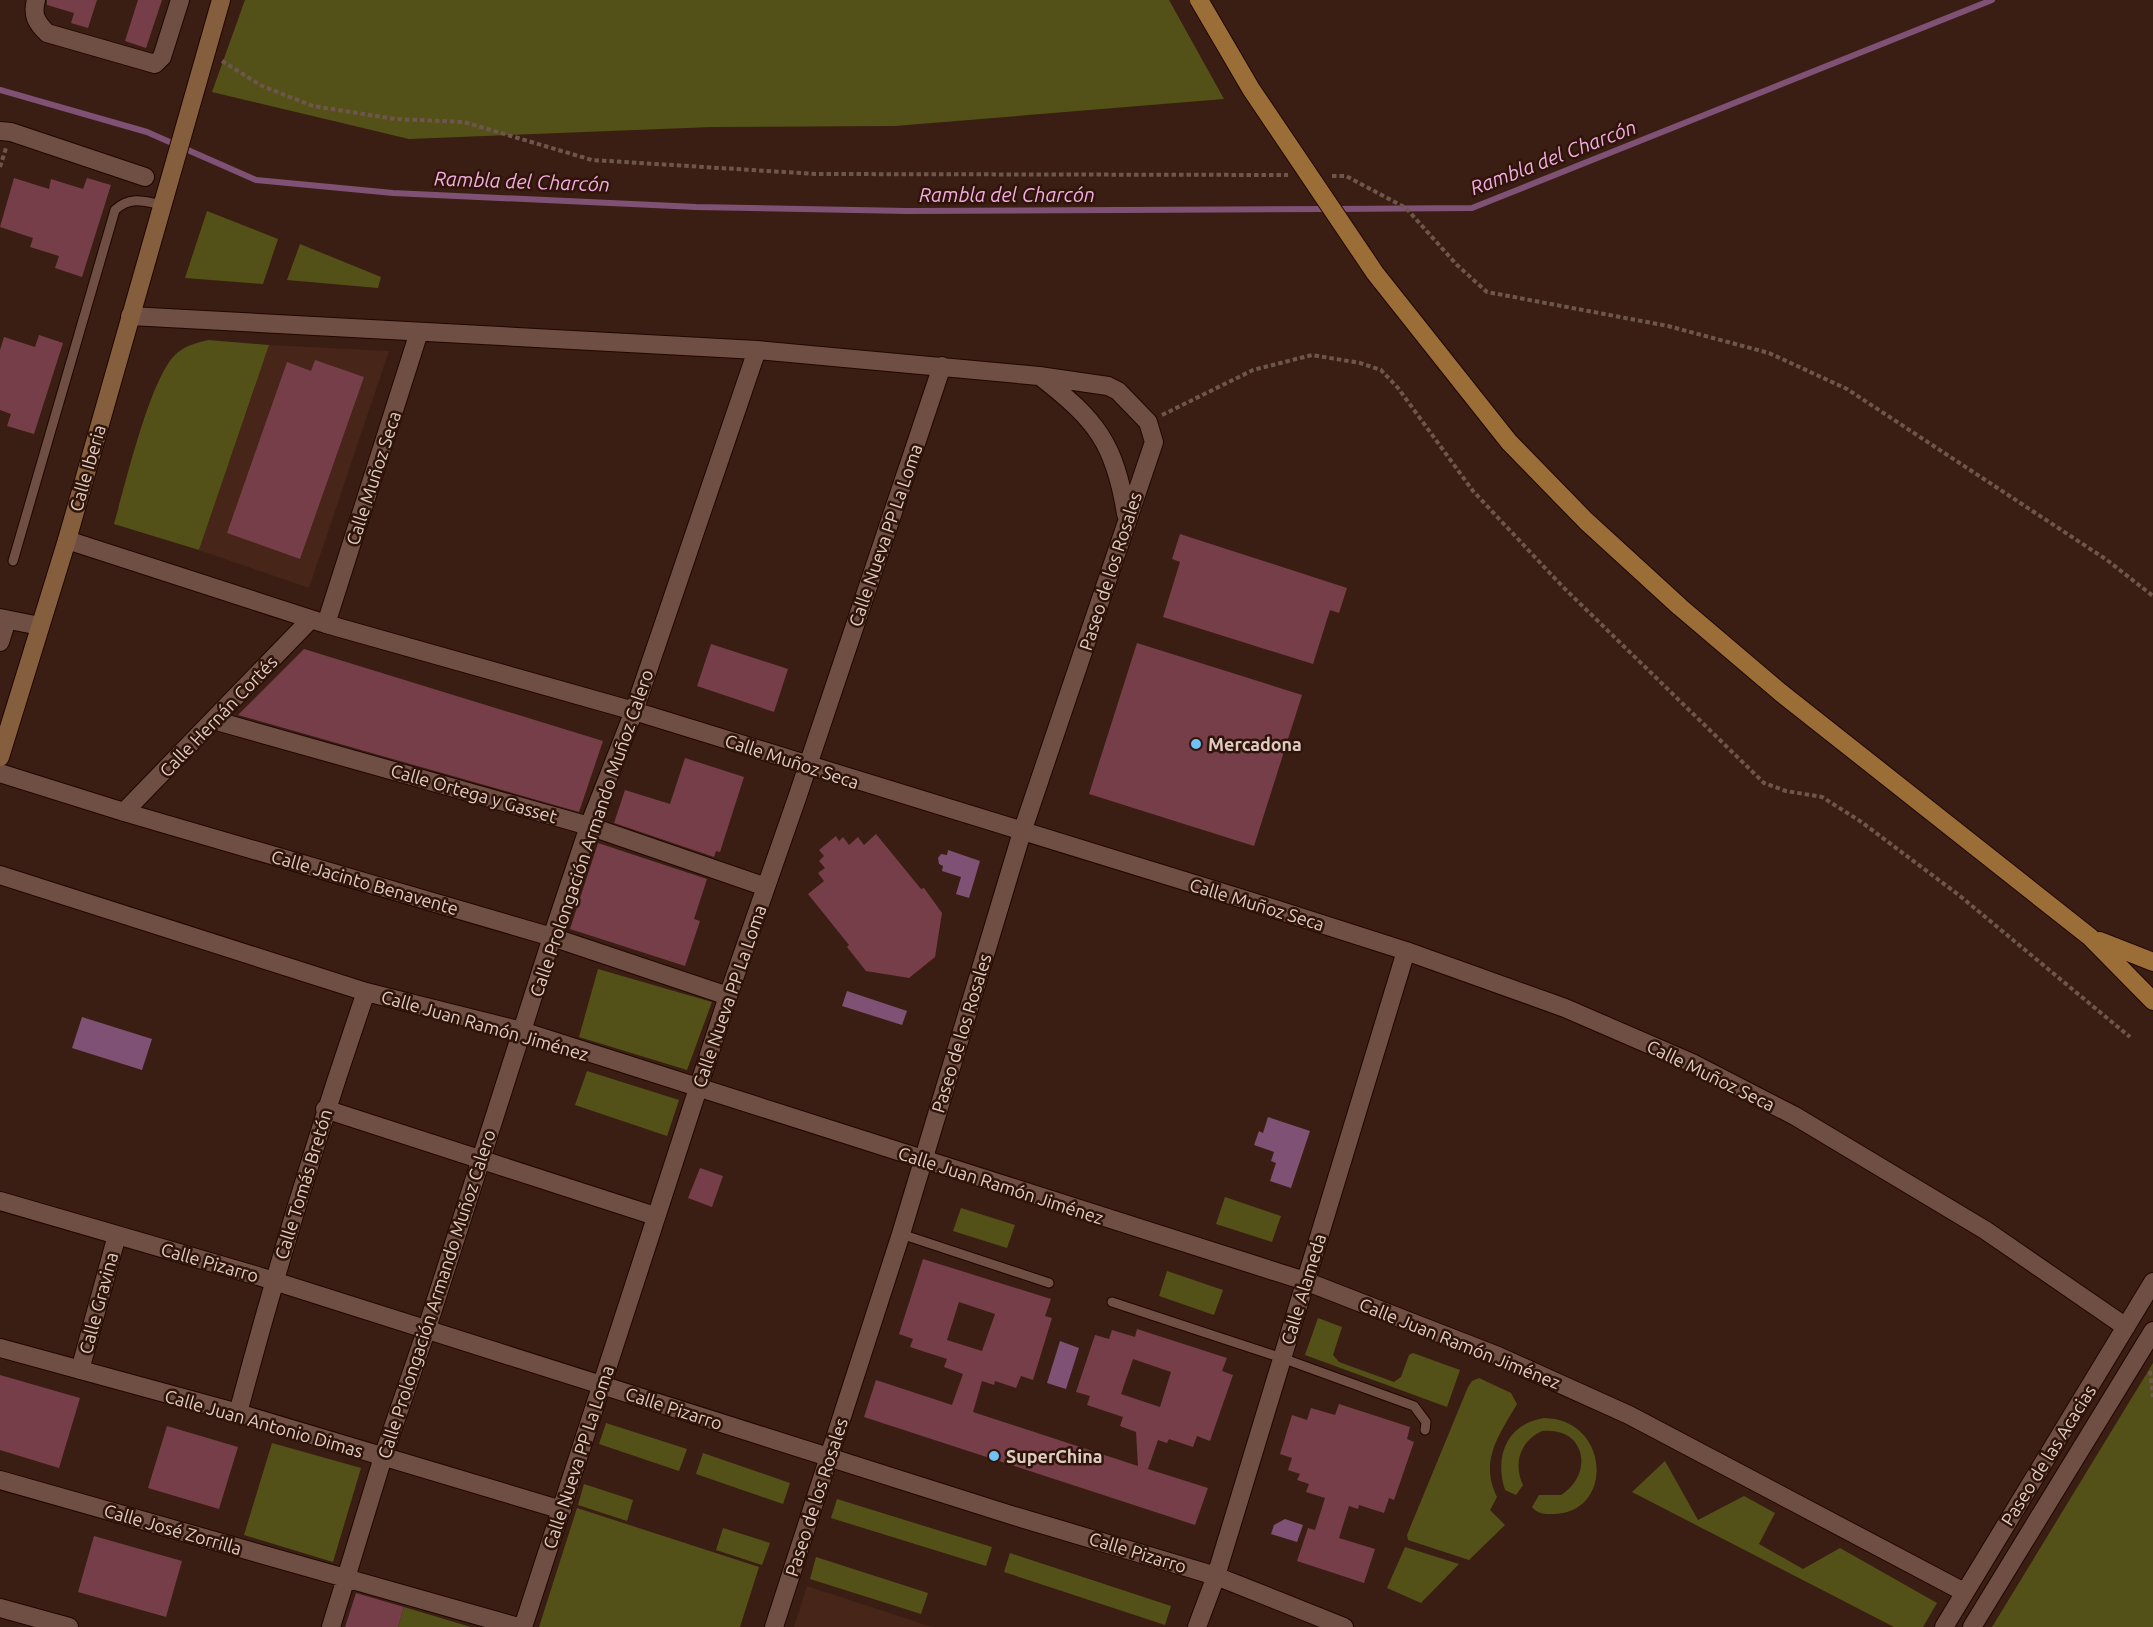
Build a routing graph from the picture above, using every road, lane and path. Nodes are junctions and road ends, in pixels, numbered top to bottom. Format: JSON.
{"nodes":[{"id":1,"x":36,"y":0,"type":"edge"},
{"id":2,"x":180,"y":0,"type":"edge"},
{"id":3,"x":221,"y":0,"type":"edge"},
{"id":4,"x":1198,"y":0,"type":"edge"},
{"id":5,"x":206,"y":56,"type":"junction"},
{"id":6,"x":0,"y":131,"type":"edge"},
{"id":7,"x":1299,"y":175,"type":"dead end"},
{"id":8,"x":1323,"y":175,"type":"dead end"},
{"id":9,"x":146,"y":177,"type":"dead end"},
{"id":10,"x":162,"y":205,"type":"junction"},
{"id":11,"x":130,"y":316,"type":"junction"},
{"id":12,"x":419,"y":332,"type":"junction"},
{"id":13,"x":757,"y":350,"type":"junction"},
{"id":14,"x":942,"y":366,"type":"junction"},
{"id":15,"x":1039,"y":376,"type":"junction"},
{"id":16,"x":1148,"y":422,"type":"junction"},
{"id":17,"x":1127,"y":516,"type":"junction"},
{"id":18,"x":67,"y":540,"type":"junction"},
{"id":19,"x":13,"y":561,"type":"dead end"},
{"id":20,"x":2153,"y":596,"type":"edge"},
{"id":21,"x":3,"y":619,"type":"edge"},
{"id":22,"x":319,"y":621,"type":"junction"},
{"id":23,"x":40,"y":626,"type":"junction"},
{"id":24,"x":0,"y":642,"type":"edge"},
{"id":25,"x":634,"y":711,"type":"junction"},
{"id":26,"x":213,"y":720,"type":"junction"},
{"id":27,"x":0,"y":757,"type":"edge"},
{"id":28,"x":808,"y":766,"type":"junction"},
{"id":29,"x":0,"y":773,"type":"edge"},
{"id":30,"x":124,"y":812,"type":"junction"},
{"id":31,"x":589,"y":826,"type":"junction"},
{"id":32,"x":1022,"y":832,"type":"junction"},
{"id":33,"x":0,"y":874,"type":"edge"},
{"id":34,"x":766,"y":887,"type":"junction"},
{"id":35,"x":552,"y":937,"type":"junction"},
{"id":36,"x":2090,"y":937,"type":"junction"},
{"id":37,"x":1406,"y":951,"type":"junction"},
{"id":38,"x":2153,"y":962,"type":"edge"},
{"id":39,"x":366,"y":992,"type":"junction"},
{"id":40,"x":728,"y":996,"type":"junction"},
{"id":41,"x":2153,"y":1001,"type":"edge"},
{"id":42,"x":522,"y":1031,"type":"junction"},
{"id":43,"x":2130,"y":1037,"type":"dead end"},
{"id":44,"x":697,"y":1089,"type":"junction"},
{"id":45,"x":325,"y":1109,"type":"junction"},
{"id":46,"x":481,"y":1159,"type":"junction"},
{"id":47,"x":922,"y":1160,"type":"junction"},
{"id":48,"x":0,"y":1201,"type":"edge"},
{"id":49,"x":656,"y":1216,"type":"junction"},
{"id":50,"x":901,"y":1234,"type":"junction"},
{"id":51,"x":117,"y":1235,"type":"junction"},
{"id":52,"x":273,"y":1280,"type":"junction"},
{"id":53,"x":1305,"y":1281,"type":"junction"},
{"id":54,"x":2153,"y":1282,"type":"edge"},
{"id":55,"x":1049,"y":1283,"type":"dead end"},
{"id":56,"x":1113,"y":1302,"type":"dead end"},
{"id":57,"x":2126,"y":1327,"type":"junction"},
{"id":58,"x":427,"y":1328,"type":"junction"},
{"id":59,"x":2153,"y":1331,"type":"edge"},
{"id":60,"x":0,"y":1348,"type":"edge"},
{"id":61,"x":1282,"y":1358,"type":"junction"},
{"id":62,"x":80,"y":1370,"type":"junction"},
{"id":63,"x":600,"y":1384,"type":"junction"},
{"id":64,"x":238,"y":1413,"type":"junction"},
{"id":65,"x":1425,"y":1430,"type":"dead end"},
{"id":66,"x":830,"y":1456,"type":"junction"},
{"id":67,"x":382,"y":1457,"type":"junction"},
{"id":68,"x":0,"y":1480,"type":"edge"},
{"id":69,"x":562,"y":1510,"type":"junction"},
{"id":70,"x":1216,"y":1576,"type":"junction"},
{"id":71,"x":347,"y":1578,"type":"junction"},
{"id":72,"x":1964,"y":1592,"type":"junction"},
{"id":73,"x":0,"y":1608,"type":"edge"},
{"id":74,"x":69,"y":1627,"type":"edge"},
{"id":75,"x":331,"y":1627,"type":"edge"},
{"id":76,"x":518,"y":1627,"type":"edge"},
{"id":77,"x":523,"y":1627,"type":"edge"},
{"id":78,"x":774,"y":1627,"type":"edge"},
{"id":79,"x":1197,"y":1627,"type":"edge"},
{"id":80,"x":1344,"y":1627,"type":"edge"},
{"id":81,"x":1944,"y":1627,"type":"edge"},
{"id":82,"x":1972,"y":1627,"type":"edge"}],
"edges":[{"from":1,"to":2,"type":"street"},
{"from":3,"to":5,"type":"main road","name":"Calle Iberia"},
{"from":4,"to":36,"type":"main road","bridge":true},
{"from":5,"to":7,"type":"path"},
{"from":5,"to":10,"type":"main road","name":"Calle Iberia"},
{"from":6,"to":9,"type":"street"},
{"from":8,"to":20,"type":"path"},
{"from":10,"to":11,"type":"main road","name":"Calle Iberia"},
{"from":10,"to":19,"type":"lane"},
{"from":11,"to":12,"type":"street"},
{"from":11,"to":18,"type":"main road","name":"Calle Iberia"},
{"from":12,"to":13,"type":"street"},
{"from":12,"to":22,"type":"street","name":"Calle Muñoz Seca"},
{"from":13,"to":14,"type":"street"},
{"from":13,"to":25,"type":"street","name":"Calle Prolongación Armando Muñoz Calero"},
{"from":14,"to":15,"type":"street"},
{"from":14,"to":28,"type":"street","name":"Calle Nueva PP La Loma"},
{"from":15,"to":16,"type":"street"},
{"from":15,"to":17,"type":"street"},
{"from":16,"to":17,"type":"street","name":"Paseo de los Rosales"},
{"from":16,"to":43,"type":"path"},
{"from":17,"to":32,"type":"street","name":"Paseo de los Rosales"},
{"from":18,"to":22,"type":"street","name":"Calle Muñoz Seca"},
{"from":18,"to":23,"type":"main road","name":"Calle Iberia"},
{"from":21,"to":23,"type":"street"},
{"from":21,"to":24,"type":"street"},
{"from":22,"to":25,"type":"street","name":"Calle Muñoz Seca"},
{"from":22,"to":26,"type":"street","name":"Calle Hernán Cortés"},
{"from":23,"to":27,"type":"main road","name":"Calle Iberia"},
{"from":25,"to":28,"type":"street","name":"Calle Muñoz Seca"},
{"from":25,"to":31,"type":"street","name":"Calle Prolongación Armando Muñoz Calero"},
{"from":26,"to":30,"type":"street","name":"Calle Hernán Cortés"},
{"from":26,"to":31,"type":"street","name":"Calle Ortega y Gasset"},
{"from":28,"to":32,"type":"street","name":"Calle Muñoz Seca"},
{"from":28,"to":34,"type":"street","name":"Calle Nueva PP La Loma"},
{"from":29,"to":30,"type":"street","name":"Calle Jacinto Benavente"},
{"from":30,"to":35,"type":"street","name":"Calle Jacinto Benavente"},
{"from":31,"to":34,"type":"street","name":"Calle Ortega y Gasset"},
{"from":31,"to":35,"type":"street","name":"Calle Prolongación Armando Muñoz Calero"},
{"from":32,"to":37,"type":"street","name":"Calle Muñoz Seca"},
{"from":32,"to":47,"type":"street","name":"Paseo de los Rosales"},
{"from":33,"to":39,"type":"street","name":"Calle Juan Ramón Jiménez"},
{"from":34,"to":40,"type":"street","name":"Calle Nueva PP La Loma"},
{"from":35,"to":40,"type":"street","name":"Calle Jacinto Benavente"},
{"from":35,"to":42,"type":"street","name":"Calle Prolongación Armando Muñoz Calero"},
{"from":36,"to":38,"type":"main road"},
{"from":36,"to":41,"type":"main road"},
{"from":37,"to":53,"type":"street","name":"Calle Alameda"},
{"from":37,"to":57,"type":"street","name":"Calle Muñoz Seca"},
{"from":39,"to":42,"type":"street","name":"Calle Juan Ramón Jiménez"},
{"from":39,"to":45,"type":"street","name":"Calle Tomás Bretón"},
{"from":40,"to":44,"type":"street","name":"Calle Nueva PP La Loma"},
{"from":42,"to":44,"type":"street","name":"Calle Juan Ramón Jiménez"},
{"from":42,"to":46,"type":"street","name":"Calle Prolongación Armando Muñoz Calero"},
{"from":44,"to":47,"type":"street","name":"Calle Juan Ramón Jiménez"},
{"from":44,"to":49,"type":"street","name":"Calle Nueva PP La Loma"},
{"from":45,"to":46,"type":"street"},
{"from":45,"to":52,"type":"street","name":"Calle Tomás Bretón"},
{"from":46,"to":49,"type":"street"},
{"from":46,"to":58,"type":"street","name":"Calle Prolongación Armando Muñoz Calero"},
{"from":47,"to":50,"type":"street","name":"Paseo de los Rosales"},
{"from":47,"to":53,"type":"street","name":"Calle Juan Ramón Jiménez"},
{"from":48,"to":51,"type":"street","name":"Calle Pizarro"},
{"from":49,"to":63,"type":"street","name":"Calle Nueva PP La Loma"},
{"from":50,"to":55,"type":"lane"},
{"from":50,"to":66,"type":"street","name":"Paseo de los Rosales"},
{"from":51,"to":52,"type":"street","name":"Calle Pizarro"},
{"from":51,"to":62,"type":"street","name":"Calle Gravina"},
{"from":52,"to":58,"type":"street","name":"Calle Pizarro"},
{"from":52,"to":64,"type":"street","name":"Calle Tomás Bretón"},
{"from":53,"to":61,"type":"street","name":"Calle Alameda"},
{"from":53,"to":72,"type":"street","name":"Calle Juan Ramón Jiménez"},
{"from":54,"to":57,"type":"street","name":"Paseo de las Acacias"},
{"from":56,"to":61,"type":"lane"},
{"from":57,"to":72,"type":"street","name":"Paseo de las Acacias"},
{"from":58,"to":63,"type":"street","name":"Calle Pizarro"},
{"from":58,"to":67,"type":"street","name":"Calle Prolongación Armando Muñoz Calero"},
{"from":59,"to":82,"type":"street","name":"Paseo de las Acacias"},
{"from":60,"to":62,"type":"street","name":"Calle Juan Antonio Dimas"},
{"from":61,"to":65,"type":"lane"},
{"from":61,"to":70,"type":"street","name":"Calle Alameda"},
{"from":62,"to":64,"type":"street","name":"Calle Juan Antonio Dimas"},
{"from":63,"to":66,"type":"street","name":"Calle Pizarro"},
{"from":63,"to":69,"type":"street","name":"Calle Nueva PP La Loma"},
{"from":64,"to":67,"type":"street","name":"Calle Juan Antonio Dimas"},
{"from":66,"to":70,"type":"street","name":"Calle Pizarro"},
{"from":66,"to":78,"type":"street","name":"Paseo de los Rosales"},
{"from":67,"to":69,"type":"street","name":"Calle Juan Antonio Dimas"},
{"from":67,"to":71,"type":"street","name":"Calle Prolongación Armando Muñoz Calero"},
{"from":68,"to":71,"type":"street","name":"Calle José Zorrilla"},
{"from":69,"to":77,"type":"street","name":"Calle Nueva PP La Loma"},
{"from":70,"to":79,"type":"street","name":"Calle Alameda"},
{"from":70,"to":80,"type":"street","name":"Calle Pizarro"},
{"from":71,"to":75,"type":"street","name":"Calle Prolongación Armando Muñoz Calero"},
{"from":71,"to":76,"type":"street","name":"Calle José Zorrilla"},
{"from":72,"to":81,"type":"street","name":"Paseo de las Acacias"},
{"from":73,"to":74,"type":"street"}]}
